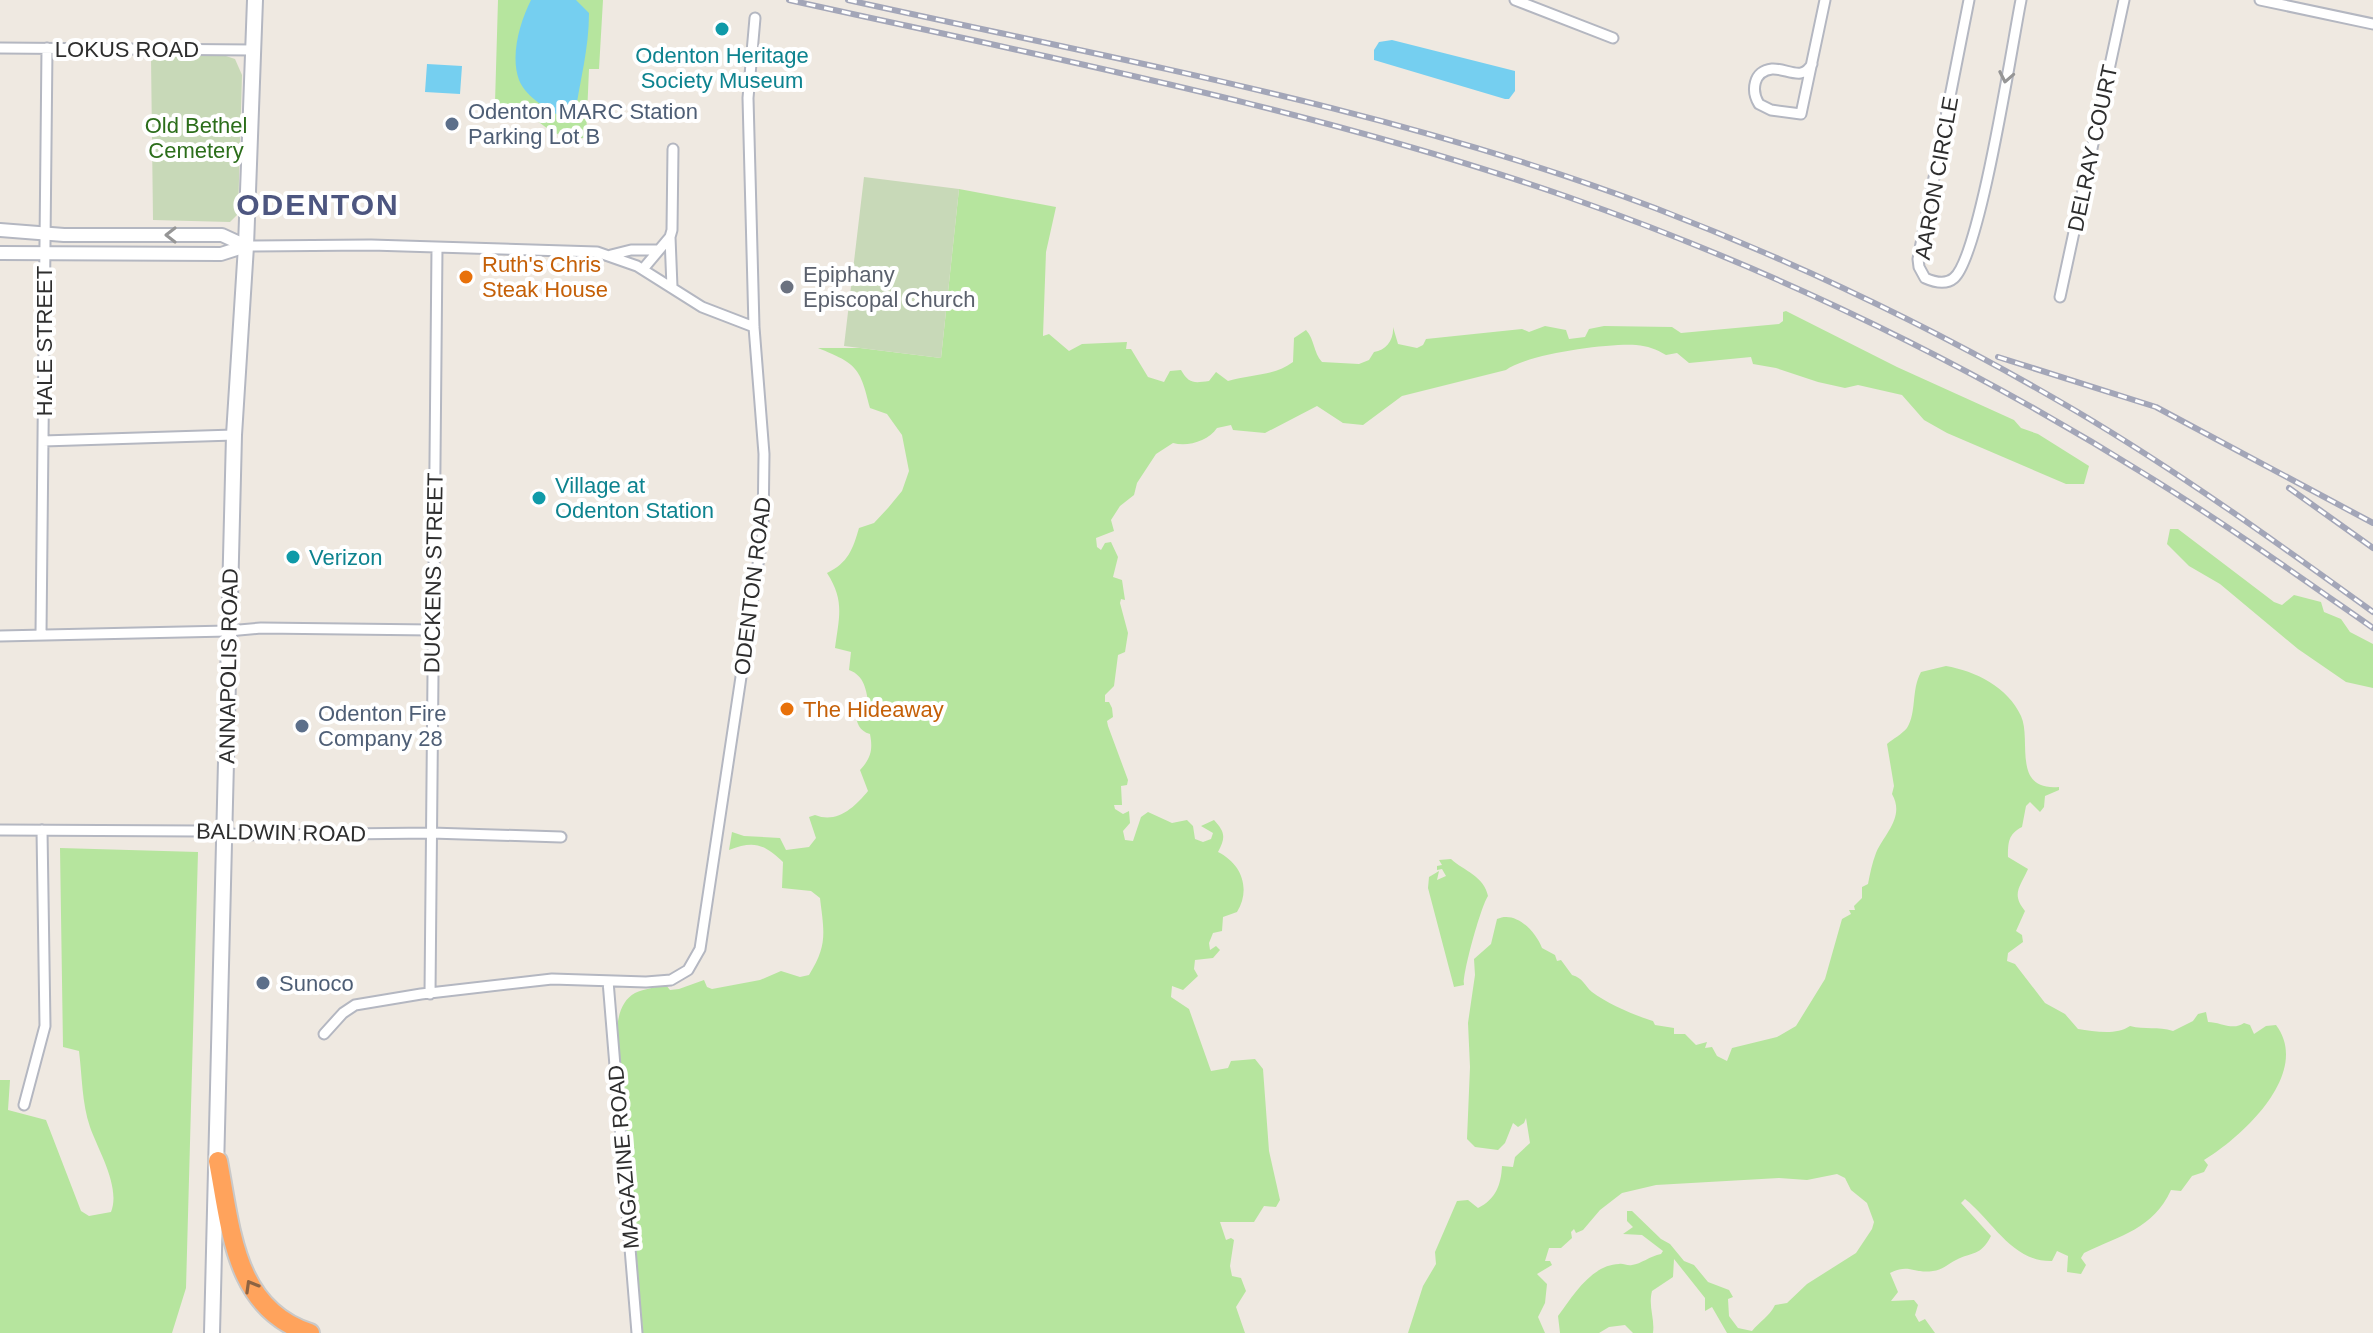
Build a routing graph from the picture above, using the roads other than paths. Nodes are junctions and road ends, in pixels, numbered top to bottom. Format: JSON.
{"nodes":[{"id":1,"x":255,"y":0,"type":"edge"},
{"id":2,"x":1515,"y":0,"type":"edge"},
{"id":3,"x":1825,"y":0,"type":"edge"},
{"id":4,"x":1969,"y":0,"type":"edge"},
{"id":5,"x":2021,"y":0,"type":"edge"},
{"id":6,"x":2124,"y":0,"type":"edge"},
{"id":7,"x":2260,"y":0,"type":"edge"},
{"id":8,"x":755,"y":18,"type":"dead end"},
{"id":9,"x":2373,"y":24,"type":"edge"},
{"id":10,"x":1613,"y":38,"type":"dead end"},
{"id":11,"x":0,"y":48,"type":"edge"},
{"id":12,"x":47,"y":48,"type":"junction"},
{"id":13,"x":253,"y":50,"type":"junction"},
{"id":14,"x":1812,"y":64,"type":"junction"},
{"id":15,"x":673,"y":149,"type":"dead end"},
{"id":16,"x":0,"y":230,"type":"edge"},
{"id":17,"x":46,"y":234,"type":"junction"},
{"id":18,"x":670,"y":237,"type":"junction"},
{"id":19,"x":246,"y":246,"type":"junction"},
{"id":20,"x":437,"y":248,"type":"junction"},
{"id":21,"x":659,"y":250,"type":"junction"},
{"id":22,"x":0,"y":253,"type":"edge"},
{"id":23,"x":45,"y":255,"type":"junction"},
{"id":24,"x":611,"y":255,"type":"junction"},
{"id":25,"x":643,"y":269,"type":"junction"},
{"id":26,"x":672,"y":287,"type":"junction"},
{"id":27,"x":2060,"y":297,"type":"dead end"},
{"id":28,"x":754,"y":327,"type":"junction"},
{"id":29,"x":234,"y":435,"type":"junction"},
{"id":30,"x":43,"y":441,"type":"junction"},
{"id":31,"x":432,"y":630,"type":"junction"},
{"id":32,"x":228,"y":631,"type":"junction"},
{"id":33,"x":41,"y":634,"type":"junction"},
{"id":34,"x":0,"y":636,"type":"edge"},
{"id":35,"x":0,"y":830,"type":"edge"},
{"id":36,"x":42,"y":830,"type":"junction"},
{"id":37,"x":223,"y":833,"type":"junction"},
{"id":38,"x":431,"y":833,"type":"junction"},
{"id":39,"x":561,"y":837,"type":"dead end"},
{"id":40,"x":608,"y":981,"type":"junction"},
{"id":41,"x":430,"y":994,"type":"junction"},
{"id":42,"x":324,"y":1034,"type":"dead end"},
{"id":43,"x":24,"y":1105,"type":"dead end"},
{"id":44,"x":218,"y":1161,"type":"junction"},
{"id":45,"x":212,"y":1333,"type":"edge"},
{"id":46,"x":310,"y":1333,"type":"edge"},
{"id":47,"x":637,"y":1333,"type":"edge"}],
"edges":[{"from":1,"to":13,"type":"main road","name":"ANNAPOLIS ROAD"},
{"from":2,"to":10,"type":"street"},
{"from":3,"to":14,"type":"street"},
{"from":5,"to":4,"type":"street","name":"AARON CIRCLE","one_way":true},
{"from":6,"to":27,"type":"street","name":"DELRAY COURT"},
{"from":7,"to":9,"type":"street"},
{"from":8,"to":28,"type":"street","name":"ODENTON ROAD"},
{"from":11,"to":12,"type":"street","name":"LOKUS ROAD"},
{"from":12,"to":13,"type":"street","name":"LOKUS ROAD"},
{"from":12,"to":17,"type":"street","name":"HALE STREET"},
{"from":13,"to":19,"type":"main road","name":"ANNAPOLIS ROAD"},
{"from":14,"to":14,"type":"street"},
{"from":15,"to":18,"type":"street"},
{"from":16,"to":17,"type":"street"},
{"from":19,"to":17,"type":"street","one_way":true},
{"from":17,"to":23,"type":"street","name":"HALE STREET"},
{"from":18,"to":21,"type":"street"},
{"from":18,"to":26,"type":"street"},
{"from":19,"to":20,"type":"street"},
{"from":19,"to":23,"type":"street"},
{"from":19,"to":29,"type":"main road","name":"ANNAPOLIS ROAD"},
{"from":20,"to":24,"type":"street"},
{"from":20,"to":31,"type":"street","name":"DUCKENS STREET"},
{"from":21,"to":24,"type":"street"},
{"from":21,"to":25,"type":"street"},
{"from":22,"to":23,"type":"street"},
{"from":23,"to":30,"type":"street","name":"HALE STREET"},
{"from":24,"to":25,"type":"street"},
{"from":25,"to":26,"type":"street"},
{"from":26,"to":28,"type":"street"},
{"from":28,"to":40,"type":"street","name":"ODENTON ROAD"},
{"from":29,"to":30,"type":"street"},
{"from":29,"to":32,"type":"main road","name":"ANNAPOLIS ROAD"},
{"from":30,"to":33,"type":"street","name":"HALE STREET"},
{"from":31,"to":32,"type":"street"},
{"from":31,"to":38,"type":"street","name":"DUCKENS STREET"},
{"from":32,"to":33,"type":"street"},
{"from":32,"to":37,"type":"main road","name":"ANNAPOLIS ROAD"},
{"from":33,"to":34,"type":"street"},
{"from":35,"to":36,"type":"street","name":"BALDWIN ROAD"},
{"from":36,"to":37,"type":"street","name":"BALDWIN ROAD"},
{"from":36,"to":43,"type":"street"},
{"from":37,"to":38,"type":"street","name":"BALDWIN ROAD"},
{"from":37,"to":44,"type":"main road","name":"ANNAPOLIS ROAD"},
{"from":38,"to":39,"type":"street","name":"BALDWIN ROAD"},
{"from":38,"to":41,"type":"street","name":"DUCKENS STREET"},
{"from":40,"to":41,"type":"street","name":"ODENTON ROAD"},
{"from":40,"to":47,"type":"street","name":"MAGAZINE ROAD"},
{"from":41,"to":42,"type":"street","name":"ODENTON ROAD"},
{"from":44,"to":45,"type":"main road","name":"ANNAPOLIS ROAD"},
{"from":46,"to":44,"type":"highway","one_way":true}]}
